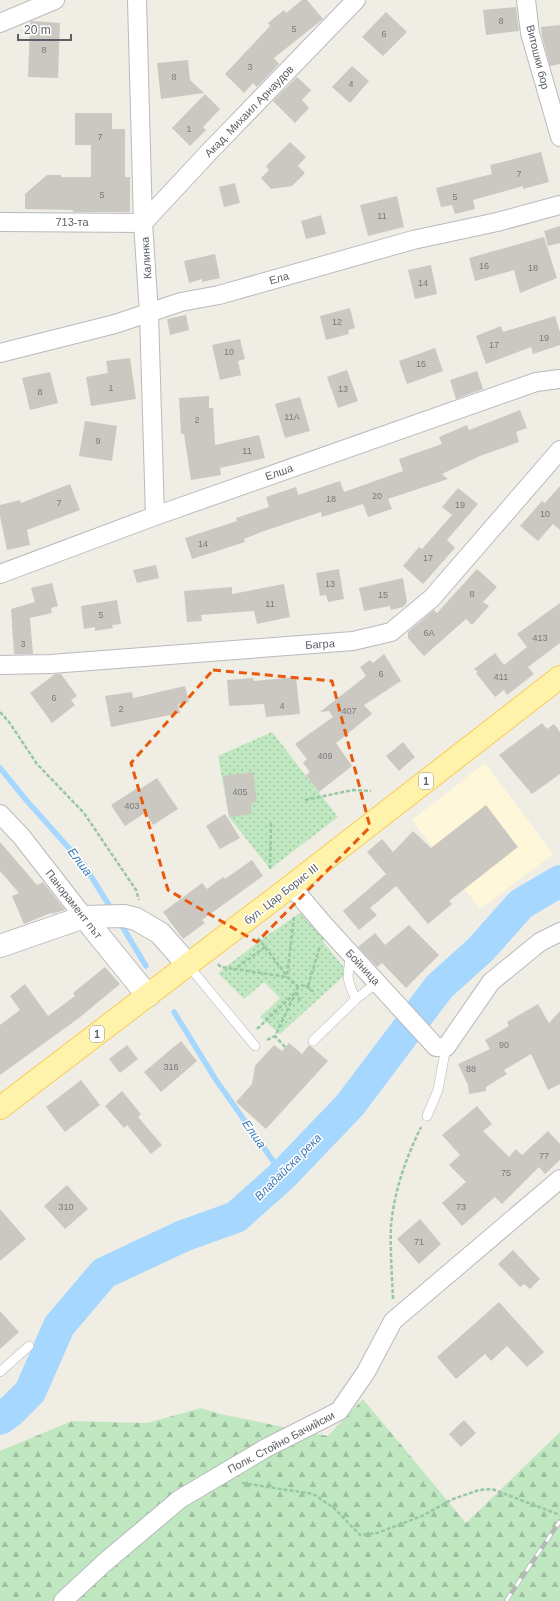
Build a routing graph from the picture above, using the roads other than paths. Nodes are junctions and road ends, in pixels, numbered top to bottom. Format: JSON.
{"nodes":[{"id":1,"x":55,"y":0,"type":"edge"},
{"id":2,"x":137,"y":0,"type":"edge"},
{"id":3,"x":356,"y":0,"type":"edge"},
{"id":4,"x":526,"y":0,"type":"edge"},
{"id":5,"x":0,"y":23,"type":"edge"},
{"id":6,"x":560,"y":137,"type":"edge"},
{"id":7,"x":560,"y":205,"type":"edge"},
{"id":8,"x":0,"y":222,"type":"edge"},
{"id":9,"x":143,"y":223,"type":"junction"},
{"id":10,"x":149,"y":313,"type":"junction"},
{"id":11,"x":0,"y":353,"type":"edge"},
{"id":12,"x":560,"y":379,"type":"edge"},
{"id":13,"x":560,"y":450,"type":"edge"},
{"id":14,"x":155,"y":516,"type":"junction"},
{"id":15,"x":0,"y":574,"type":"edge"},
{"id":16,"x":0,"y":666,"type":"edge"},
{"id":17,"x":560,"y":677,"type":"edge"},
{"id":18,"x":0,"y":814,"type":"edge"},
{"id":19,"x":292,"y":886,"type":"junction"},
{"id":20,"x":84,"y":917,"type":"junction"},
{"id":21,"x":560,"y":932,"type":"edge"},
{"id":22,"x":0,"y":946,"type":"edge"},
{"id":23,"x":351,"y":954,"type":"junction"},
{"id":24,"x":188,"y":965,"type":"junction"},
{"id":25,"x":378,"y":982,"type":"junction"},
{"id":26,"x":148,"y":996,"type":"junction"},
{"id":27,"x":356,"y":999,"type":"junction"},
{"id":28,"x":313,"y":1041,"type":"dead end"},
{"id":29,"x":255,"y":1046,"type":"dead end"},
{"id":30,"x":441,"y":1047,"type":"junction"},
{"id":31,"x":0,"y":1108,"type":"edge"},
{"id":32,"x":427,"y":1116,"type":"road end"},
{"id":33,"x":560,"y":1179,"type":"edge"},
{"id":34,"x":29,"y":1346,"type":"dead end"},
{"id":35,"x":0,"y":1372,"type":"edge"},
{"id":36,"x":63,"y":1601,"type":"edge"}],
"edges":[{"from":1,"to":5,"type":"street"},
{"from":2,"to":9,"type":"street","name":"Калинка"},
{"from":3,"to":9,"type":"street","name":"Акад. Михаил Арнаудов"},
{"from":4,"to":6,"type":"street","name":"Витошки бор"},
{"from":7,"to":10,"type":"street","name":"Ела"},
{"from":8,"to":9,"type":"street","name":"713-та"},
{"from":9,"to":10,"type":"street","name":"Калинка"},
{"from":10,"to":11,"type":"street","name":"Ела"},
{"from":10,"to":14,"type":"street","name":"Калинка"},
{"from":12,"to":14,"type":"street","name":"Елша"},
{"from":13,"to":16,"type":"street","name":"Багра"},
{"from":14,"to":15,"type":"street","name":"Елша"},
{"from":17,"to":19,"type":"main road","name":"бул. Цар Борис III","number":"1"},
{"from":18,"to":20,"type":"street","name":"Панорамент път"},
{"from":19,"to":23,"type":"street","name":"Бойница"},
{"from":19,"to":24,"type":"main road","name":"бул. Цар Борис III","number":"1"},
{"from":20,"to":22,"type":"main road"},
{"from":20,"to":24,"type":"main road"},
{"from":20,"to":26,"type":"main road","name":"Панорамент път"},
{"from":21,"to":30,"type":"street"},
{"from":23,"to":25,"type":"street","name":"Бойница"},
{"from":23,"to":27,"type":"lane"},
{"from":24,"to":26,"type":"main road","name":"бул. Цар Борис III","number":"1"},
{"from":24,"to":29,"type":"lane"},
{"from":25,"to":27,"type":"lane"},
{"from":25,"to":30,"type":"street","name":"Бойница"},
{"from":26,"to":31,"type":"main road","name":"бул. Цар Борис III","number":"1"},
{"from":27,"to":28,"type":"lane"},
{"from":30,"to":32,"type":"lane"},
{"from":33,"to":36,"type":"street","name":"Полк. Стойно Бачийски"},
{"from":34,"to":35,"type":"lane"}]}
